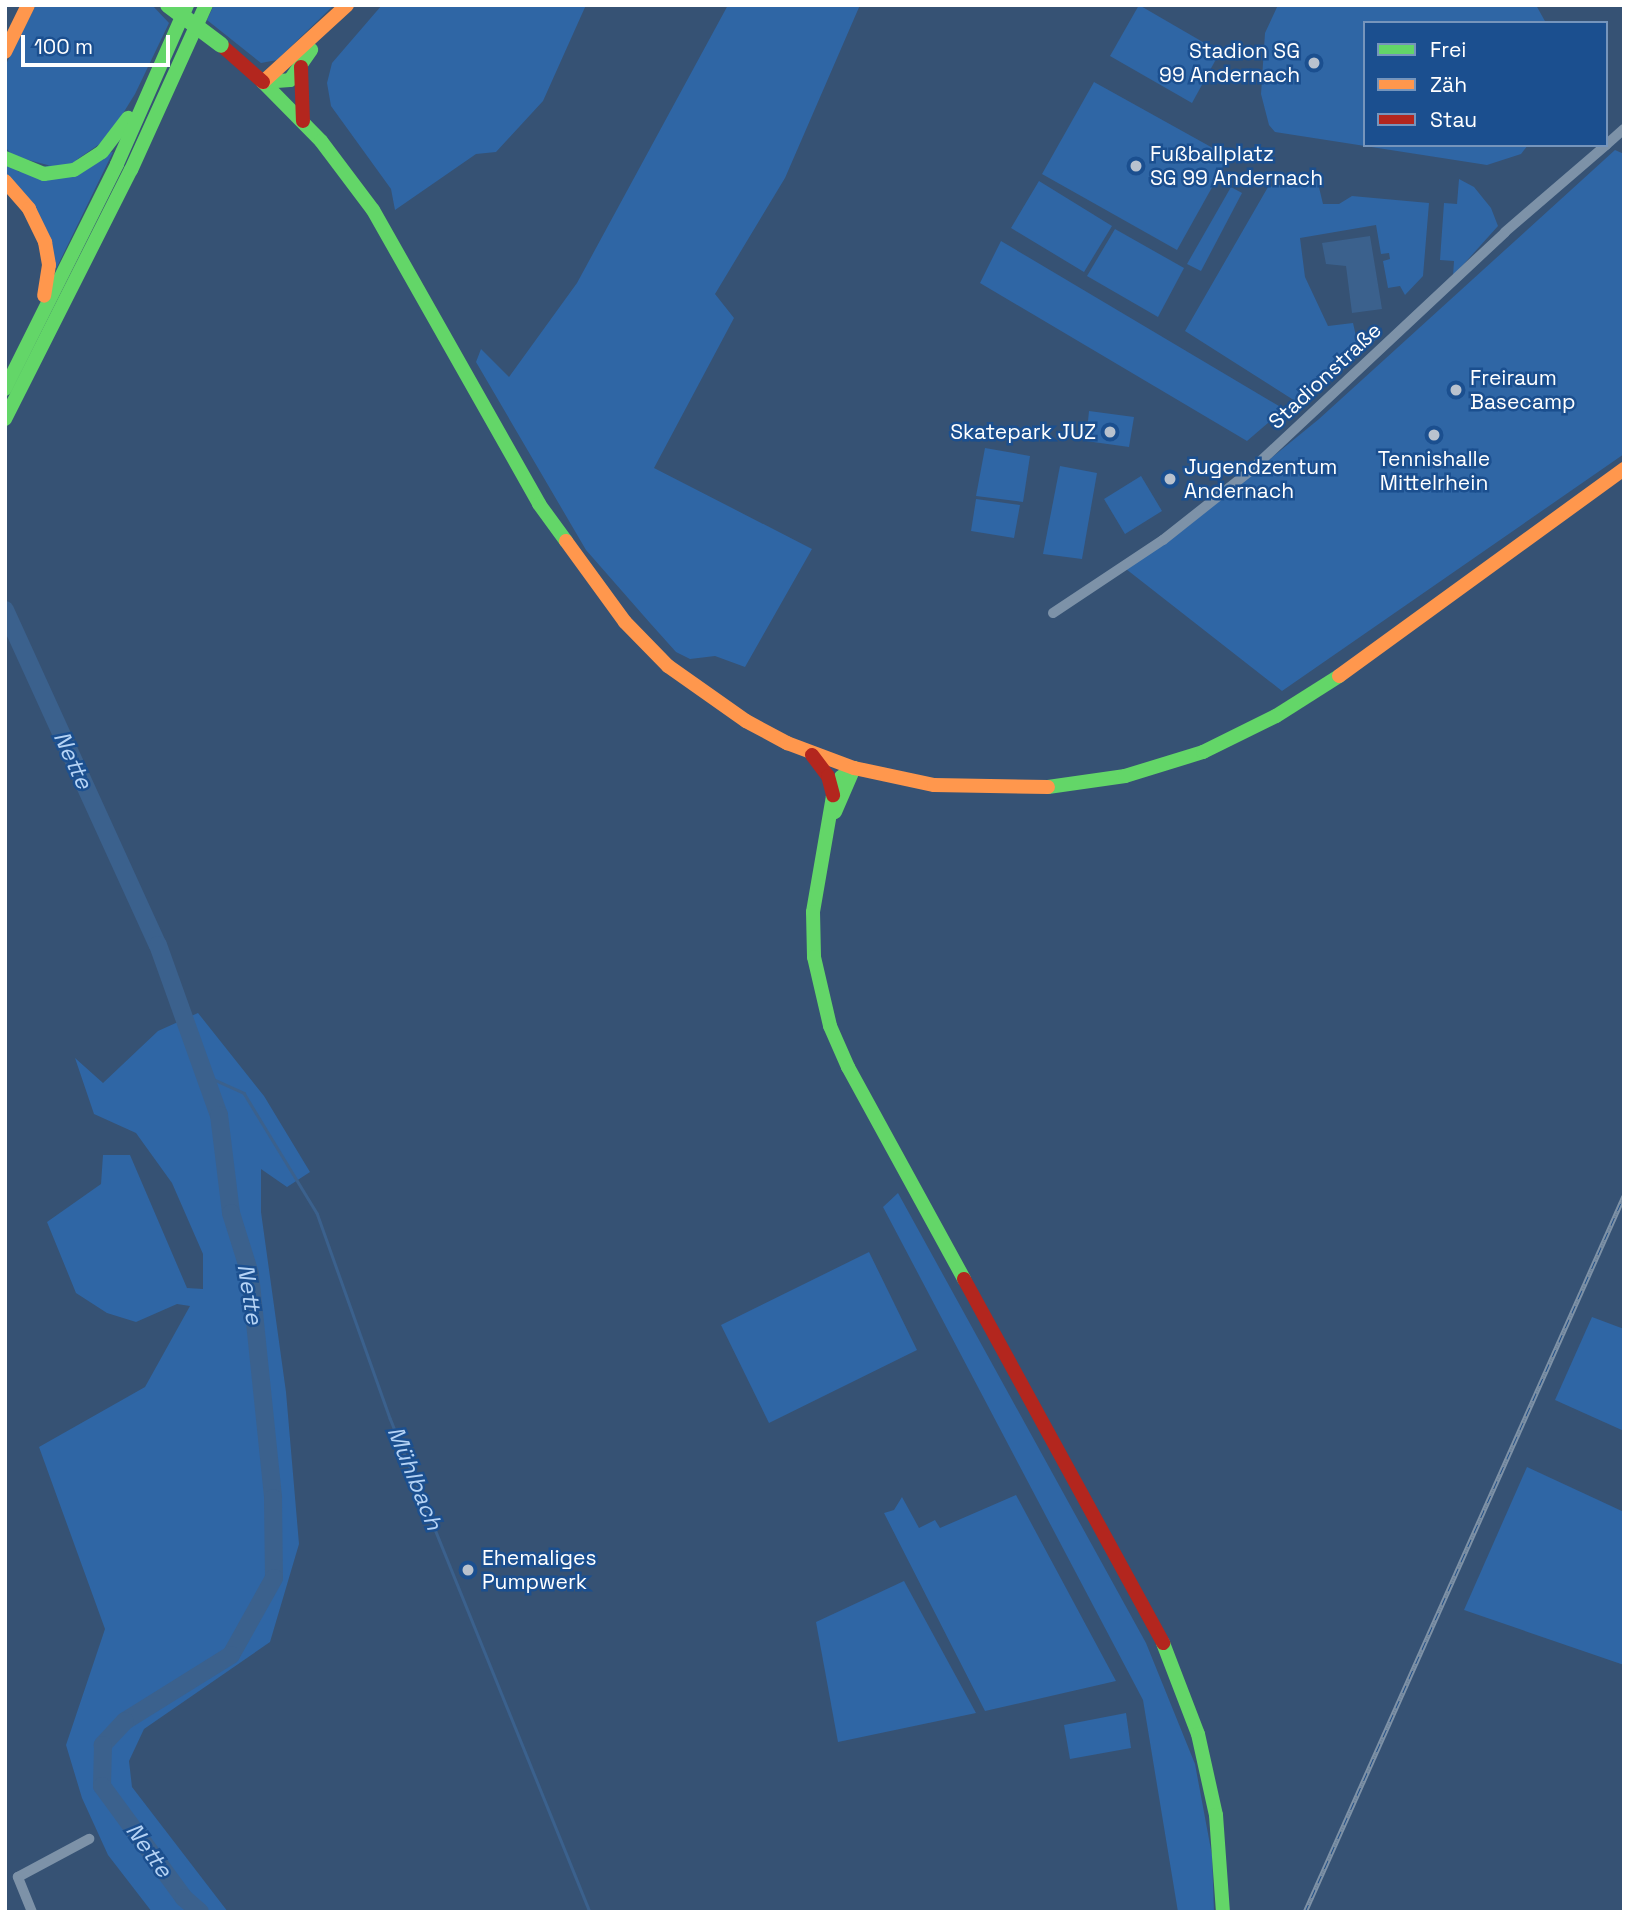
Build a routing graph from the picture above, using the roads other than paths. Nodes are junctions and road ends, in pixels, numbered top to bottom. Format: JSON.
{"nodes":[{"id":1,"x":168,"y":5,"type":"edge"},
{"id":2,"x":187,"y":5,"type":"edge"},
{"id":3,"x":206,"y":5,"type":"edge"},
{"id":4,"x":347,"y":5,"type":"edge"},
{"id":5,"x":26,"y":7,"type":"edge"},
{"id":6,"x":321,"y":34,"type":"junction"},
{"id":7,"x":5,"y":51,"type":"edge"},
{"id":8,"x":301,"y":66,"type":"junction"},
{"id":9,"x":263,"y":82,"type":"junction"},
{"id":10,"x":148,"y":88,"type":"junction"},
{"id":11,"x":303,"y":121,"type":"junction"},
{"id":12,"x":1624,"y":129,"type":"edge"},
{"id":13,"x":1608,"y":143,"type":"edge"},
{"id":14,"x":1604,"y":147,"type":"edge"},
{"id":15,"x":5,"y":158,"type":"edge"},
{"id":16,"x":5,"y":181,"type":"edge"},
{"id":17,"x":37,"y":324,"type":"junction"},
{"id":18,"x":5,"y":389,"type":"edge"},
{"id":19,"x":5,"y":419,"type":"edge"},
{"id":20,"x":1624,"y":469,"type":"edge"},
{"id":21,"x":1053,"y":613,"type":"dead end"},
{"id":22,"x":808,"y":752,"type":"junction"},
{"id":23,"x":854,"y":768,"type":"junction"},
{"id":24,"x":833,"y":796,"type":"junction"},
{"id":25,"x":829,"y":826,"type":"junction"},
{"id":26,"x":89,"y":1839,"type":"dead end"},
{"id":27,"x":33,"y":1912,"type":"edge"},
{"id":28,"x":1223,"y":1912,"type":"edge"}],
"edges":[{"from":1,"to":9,"type":"main road","bridge":true},
{"from":2,"to":10,"type":"main road"},
{"from":3,"to":19,"type":"main road"},
{"from":4,"to":6,"type":"main road"},
{"from":5,"to":7,"type":"main road"},
{"from":6,"to":8,"type":"main road"},
{"from":6,"to":9,"type":"main road"},
{"from":8,"to":9,"type":"main road"},
{"from":8,"to":11,"type":"main road"},
{"from":9,"to":11,"type":"main road"},
{"from":10,"to":15,"type":"main road"},
{"from":10,"to":17,"type":"main road"},
{"from":11,"to":22,"type":"main road"},
{"from":12,"to":13,"type":"street","name":"Stadionstraße"},
{"from":14,"to":21,"type":"street","name":"Stadionstraße"},
{"from":16,"to":17,"type":"main road"},
{"from":17,"to":18,"type":"main road"},
{"from":20,"to":23,"type":"main road"},
{"from":22,"to":23,"type":"main road"},
{"from":22,"to":24,"type":"main road"},
{"from":23,"to":24,"type":"main road"},
{"from":23,"to":25,"type":"main road"},
{"from":24,"to":25,"type":"main road"},
{"from":25,"to":28,"type":"main road"},
{"from":26,"to":27,"type":"street"}]}
